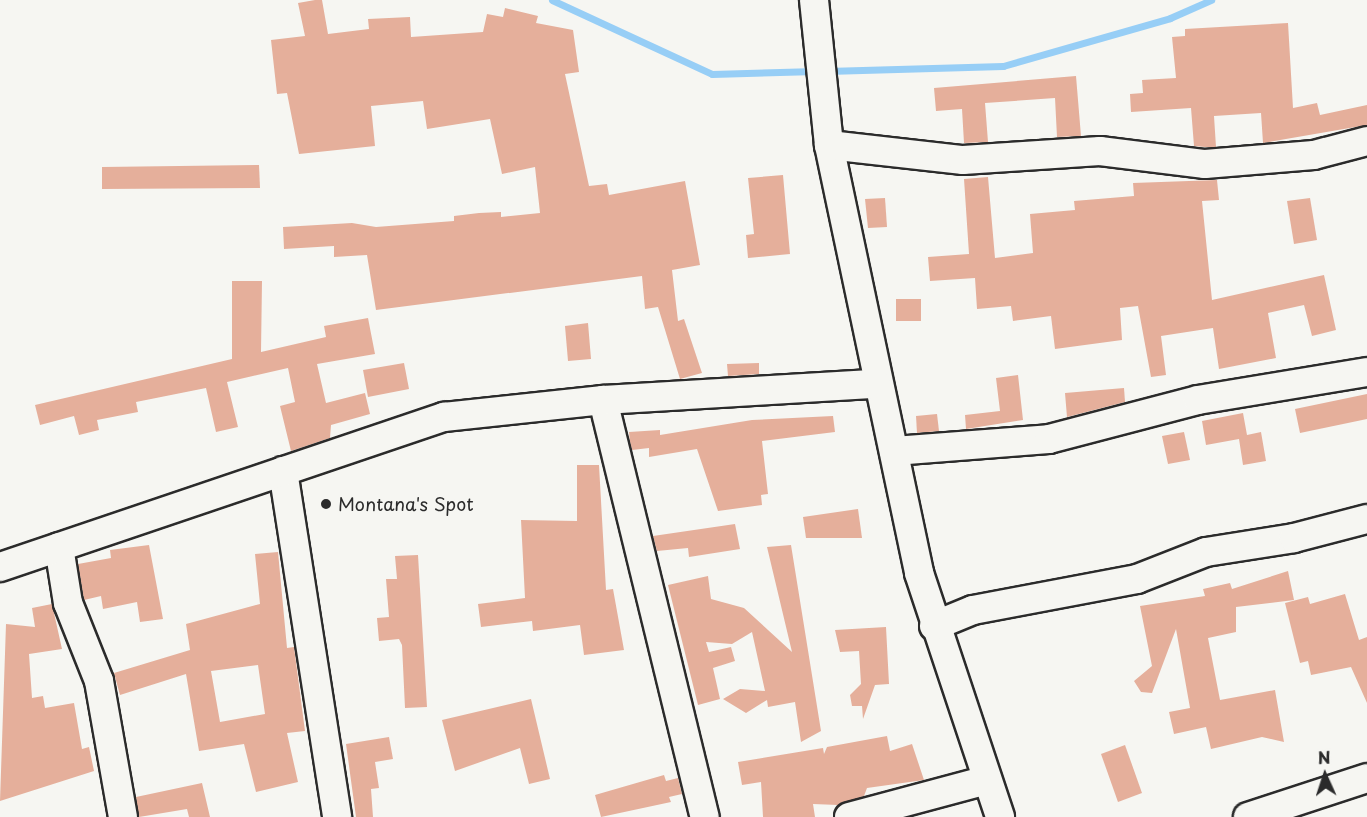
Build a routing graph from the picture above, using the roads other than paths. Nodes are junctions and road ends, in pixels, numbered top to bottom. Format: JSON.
{"nodes":[{"id":1,"x":814,"y":0,"type":"edge"},
{"id":2,"x":1367,"y":141,"type":"edge"},
{"id":3,"x":829,"y":145,"type":"junction"},
{"id":4,"x":1367,"y":372,"type":"edge"},
{"id":5,"x":876,"y":384,"type":"junction"},
{"id":6,"x":603,"y":400,"type":"junction"},
{"id":7,"x":894,"y":451,"type":"junction"},
{"id":8,"x":283,"y":471,"type":"junction"},
{"id":9,"x":1367,"y":519,"type":"edge"},
{"id":10,"x":59,"y":547,"type":"junction"},
{"id":11,"x":0,"y":567,"type":"edge"},
{"id":12,"x":934,"y":627,"type":"junction"},
{"id":13,"x":1367,"y":777,"type":"edge"},
{"id":14,"x":987,"y":780,"type":"junction"},
{"id":15,"x":123,"y":817,"type":"edge"},
{"id":16,"x":337,"y":817,"type":"edge"},
{"id":17,"x":705,"y":817,"type":"edge"},
{"id":18,"x":849,"y":817,"type":"edge"},
{"id":19,"x":1000,"y":817,"type":"edge"},
{"id":20,"x":1248,"y":817,"type":"edge"}],
"edges":[{"from":1,"to":3,"type":"street"},
{"from":2,"to":3,"type":"street"},
{"from":3,"to":5,"type":"street"},
{"from":4,"to":7,"type":"street"},
{"from":5,"to":6,"type":"street"},
{"from":5,"to":7,"type":"street"},
{"from":6,"to":8,"type":"street"},
{"from":6,"to":17,"type":"street"},
{"from":7,"to":12,"type":"street"},
{"from":8,"to":10,"type":"street"},
{"from":8,"to":16,"type":"street"},
{"from":9,"to":12,"type":"street"},
{"from":10,"to":11,"type":"street"},
{"from":10,"to":15,"type":"street"},
{"from":12,"to":14,"type":"street"},
{"from":13,"to":20,"type":"street"},
{"from":14,"to":18,"type":"street"},
{"from":14,"to":19,"type":"street"}]}
